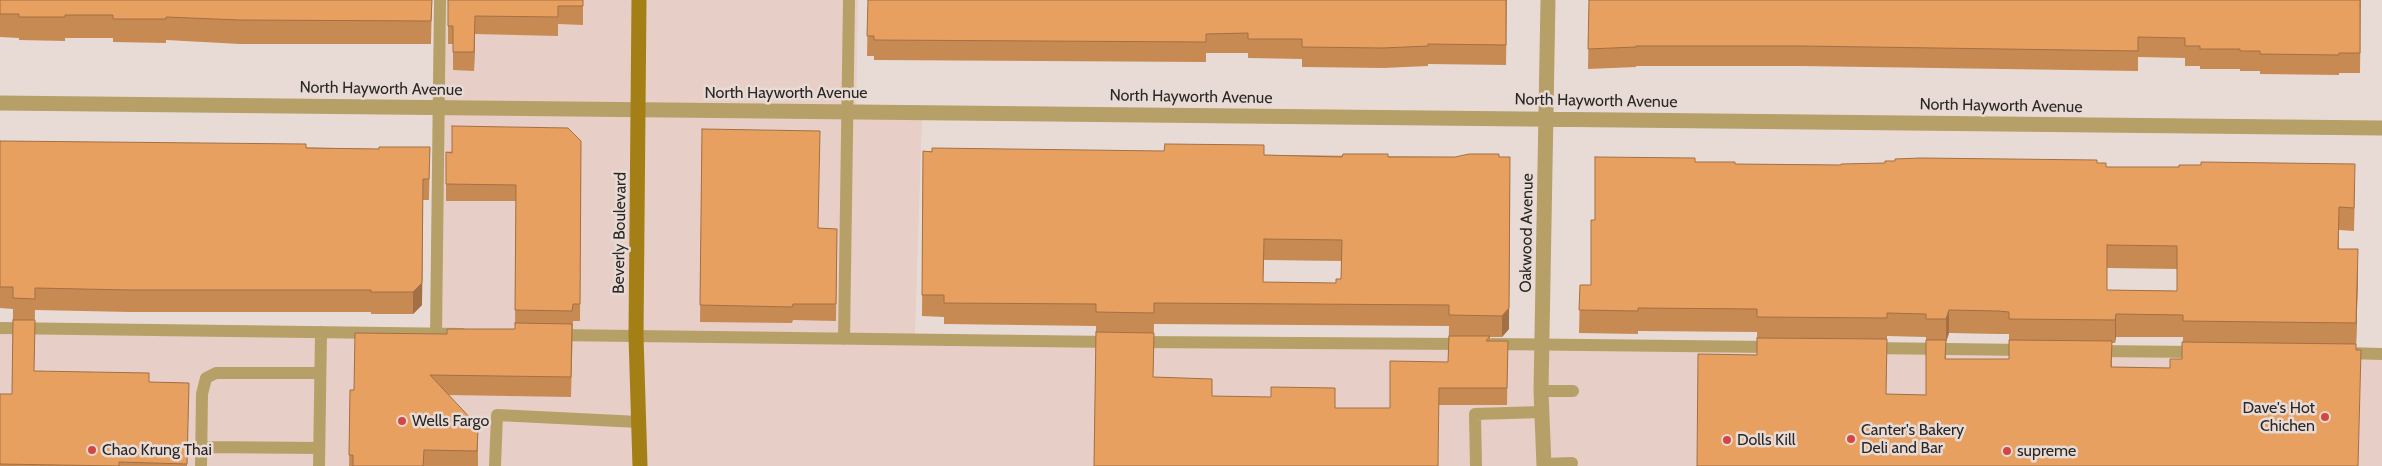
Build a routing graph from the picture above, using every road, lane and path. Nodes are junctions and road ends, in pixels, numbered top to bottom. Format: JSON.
{"nodes":[{"id":1,"x":440,"y":0,"type":"edge"},
{"id":2,"x":639,"y":0,"type":"edge"},
{"id":3,"x":849,"y":0,"type":"edge"},
{"id":4,"x":1548,"y":0,"type":"edge"},
{"id":5,"x":0,"y":103,"type":"edge"},
{"id":6,"x":439,"y":107,"type":"junction"},
{"id":7,"x":638,"y":110,"type":"junction"},
{"id":8,"x":848,"y":111,"type":"junction"},
{"id":9,"x":1546,"y":117,"type":"junction"},
{"id":10,"x":2382,"y":128,"type":"edge"},
{"id":11,"x":0,"y":328,"type":"edge"},
{"id":12,"x":321,"y":332,"type":"junction"},
{"id":13,"x":436,"y":334,"type":"junction"},
{"id":14,"x":474,"y":334,"type":"edge"},
{"id":15,"x":541,"y":335,"type":"edge"},
{"id":16,"x":636,"y":336,"type":"junction"},
{"id":17,"x":844,"y":339,"type":"junction"},
{"id":18,"x":1542,"y":345,"type":"junction"},
{"id":19,"x":1783,"y":347,"type":"edge"},
{"id":20,"x":1852,"y":348,"type":"edge"},
{"id":21,"x":2040,"y":350,"type":"edge"},
{"id":22,"x":2080,"y":351,"type":"edge"},
{"id":23,"x":2208,"y":352,"type":"edge"},
{"id":24,"x":2337,"y":353,"type":"edge"},
{"id":25,"x":2382,"y":354,"type":"edge"},
{"id":26,"x":320,"y":374,"type":"junction"},
{"id":27,"x":1541,"y":391,"type":"junction"},
{"id":28,"x":1573,"y":391,"type":"dead end"},
{"id":29,"x":1542,"y":412,"type":"junction"},
{"id":30,"x":639,"y":422,"type":"junction"},
{"id":31,"x":202,"y":447,"type":"junction"},
{"id":32,"x":319,"y":448,"type":"junction"},
{"id":33,"x":1572,"y":463,"type":"dead end"},
{"id":34,"x":1544,"y":465,"type":"edge"},
{"id":35,"x":202,"y":466,"type":"edge"},
{"id":36,"x":319,"y":466,"type":"edge"},
{"id":37,"x":495,"y":466,"type":"edge"},
{"id":38,"x":640,"y":466,"type":"edge"},
{"id":39,"x":1476,"y":466,"type":"edge"}],
"edges":[{"from":1,"to":6,"type":"lane"},
{"from":2,"to":7,"type":"main road","name":"Beverly Boulevard"},
{"from":3,"to":8,"type":"lane"},
{"from":4,"to":9,"type":"street","name":"Oakwood Avenue"},
{"from":5,"to":6,"type":"street","name":"North Hayworth Avenue"},
{"from":6,"to":7,"type":"street","name":"North Hayworth Avenue"},
{"from":6,"to":13,"type":"lane"},
{"from":7,"to":8,"type":"street","name":"North Hayworth Avenue"},
{"from":7,"to":16,"type":"main road","name":"Beverly Boulevard"},
{"from":8,"to":9,"type":"street","name":"North Hayworth Avenue"},
{"from":8,"to":17,"type":"lane"},
{"from":9,"to":10,"type":"street","name":"North Hayworth Avenue"},
{"from":9,"to":18,"type":"street","name":"Oakwood Avenue"},
{"from":11,"to":12,"type":"lane"},
{"from":12,"to":13,"type":"lane"},
{"from":12,"to":26,"type":"lane"},
{"from":13,"to":14,"type":"lane"},
{"from":15,"to":16,"type":"lane"},
{"from":16,"to":17,"type":"lane"},
{"from":16,"to":30,"type":"main road","name":"Beverly Boulevard"},
{"from":17,"to":18,"type":"lane"},
{"from":18,"to":19,"type":"lane"},
{"from":18,"to":27,"type":"street","name":"Oakwood Avenue"},
{"from":20,"to":21,"type":"lane"},
{"from":22,"to":23,"type":"lane"},
{"from":24,"to":25,"type":"lane"},
{"from":26,"to":31,"type":"lane"},
{"from":26,"to":32,"type":"lane"},
{"from":27,"to":28,"type":"lane"},
{"from":27,"to":29,"type":"street","name":"Oakwood Avenue"},
{"from":29,"to":34,"type":"street","name":"Oakwood Avenue"},
{"from":29,"to":39,"type":"lane"},
{"from":30,"to":37,"type":"lane"},
{"from":30,"to":38,"type":"main road","name":"Beverly Boulevard"},
{"from":31,"to":32,"type":"lane"},
{"from":31,"to":35,"type":"lane"},
{"from":32,"to":36,"type":"lane"},
{"from":33,"to":34,"type":"lane"}]}
